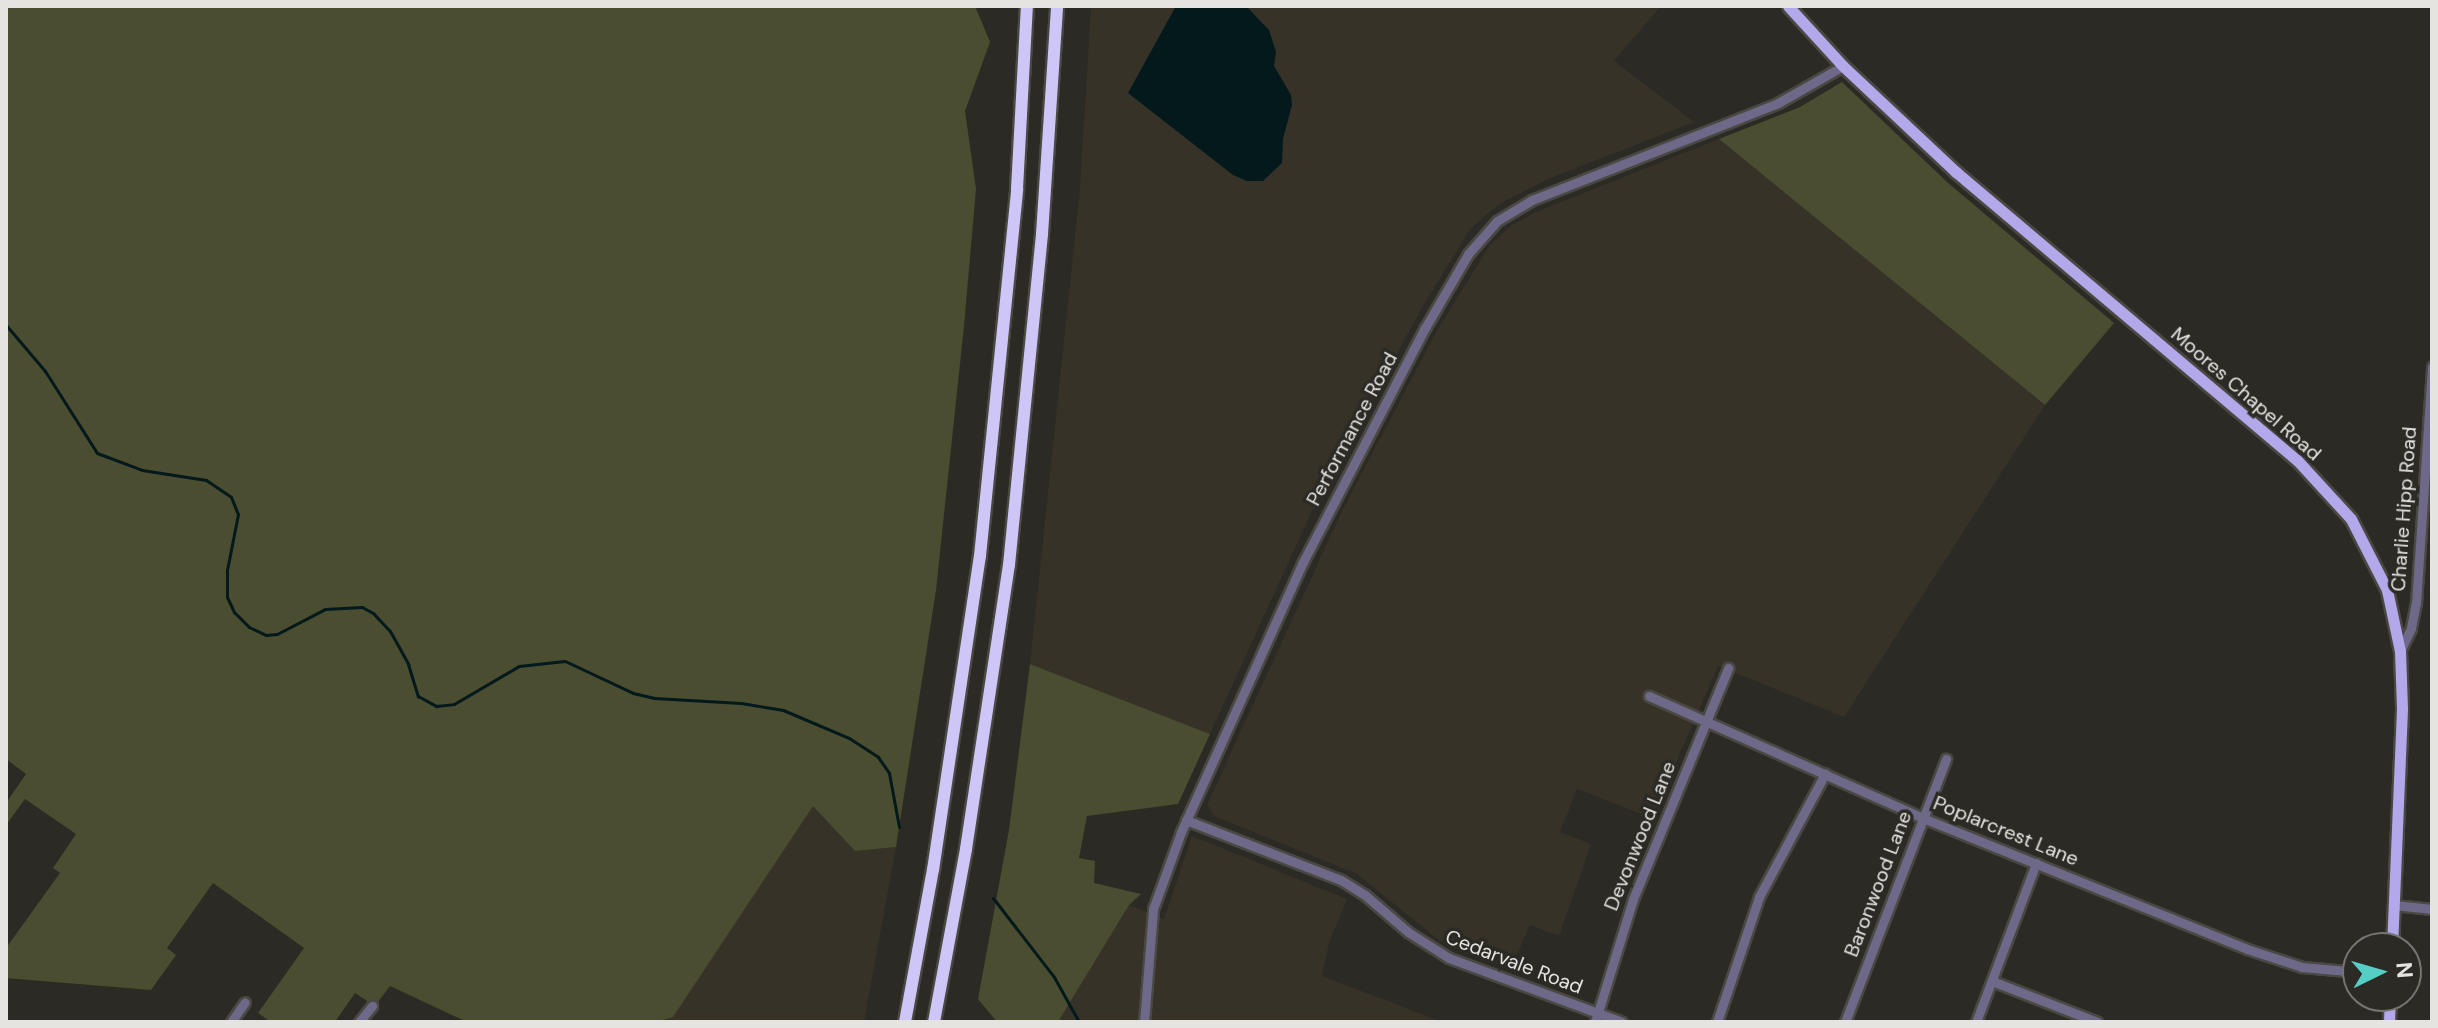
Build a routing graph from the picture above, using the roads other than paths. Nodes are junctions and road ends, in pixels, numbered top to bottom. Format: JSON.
{"nodes":[{"id":1,"x":1027,"y":6,"type":"edge"},
{"id":2,"x":1057,"y":6,"type":"edge"},
{"id":3,"x":1788,"y":6,"type":"edge"},
{"id":4,"x":1843,"y":66,"type":"junction"},
{"id":5,"x":2432,"y":367,"type":"edge"},
{"id":6,"x":2400,"y":651,"type":"junction"},
{"id":7,"x":1728,"y":668,"type":"dead end"},
{"id":8,"x":1649,"y":696,"type":"dead end"},
{"id":9,"x":1707,"y":725,"type":"junction"},
{"id":10,"x":1946,"y":759,"type":"dead end"},
{"id":11,"x":1825,"y":774,"type":"junction"},
{"id":12,"x":1923,"y":818,"type":"junction"},
{"id":13,"x":1186,"y":820,"type":"junction"},
{"id":14,"x":2036,"y":863,"type":"junction"},
{"id":15,"x":2394,"y":905,"type":"junction"},
{"id":16,"x":2432,"y":909,"type":"edge"},
{"id":17,"x":2393,"y":932,"type":"edge"},
{"id":18,"x":2342,"y":971,"type":"edge"},
{"id":19,"x":1992,"y":981,"type":"junction"},
{"id":20,"x":245,"y":1002,"type":"dead end"},
{"id":21,"x":372,"y":1006,"type":"dead end"},
{"id":22,"x":1596,"y":1017,"type":"edge"},
{"id":23,"x":231,"y":1022,"type":"edge"},
{"id":24,"x":359,"y":1022,"type":"edge"},
{"id":25,"x":905,"y":1022,"type":"edge"},
{"id":26,"x":934,"y":1022,"type":"edge"},
{"id":27,"x":1144,"y":1022,"type":"edge"},
{"id":28,"x":1622,"y":1022,"type":"edge"},
{"id":29,"x":1717,"y":1022,"type":"edge"},
{"id":30,"x":1845,"y":1022,"type":"edge"},
{"id":31,"x":1976,"y":1022,"type":"edge"},
{"id":32,"x":2097,"y":1022,"type":"edge"}],
"edges":[{"from":1,"to":25,"type":"highway"},
{"from":2,"to":26,"type":"highway"},
{"from":3,"to":4,"type":"main road","name":"Moores Chapel Road"},
{"from":4,"to":6,"type":"main road","name":"Moores Chapel Road"},
{"from":4,"to":13,"type":"street","name":"Performance Road"},
{"from":5,"to":6,"type":"street","name":"Charlie Hipp Road"},
{"from":6,"to":15,"type":"main road","name":"Moores Chapel Road"},
{"from":7,"to":9,"type":"street","name":"Devonwood Lane"},
{"from":8,"to":9,"type":"street","name":"Poplarcrest Lane"},
{"from":9,"to":11,"type":"street","name":"Poplarcrest Lane"},
{"from":9,"to":22,"type":"street","name":"Devonwood Lane"},
{"from":10,"to":12,"type":"street","name":"Baronwood Lane"},
{"from":11,"to":12,"type":"street","name":"Poplarcrest Lane"},
{"from":11,"to":29,"type":"street"},
{"from":12,"to":14,"type":"street","name":"Poplarcrest Lane"},
{"from":12,"to":30,"type":"street","name":"Baronwood Lane"},
{"from":13,"to":22,"type":"street","name":"Cedarvale Road"},
{"from":13,"to":27,"type":"street","name":"Performance Road"},
{"from":14,"to":18,"type":"street","name":"Poplarcrest Lane"},
{"from":14,"to":19,"type":"street"},
{"from":15,"to":16,"type":"street"},
{"from":15,"to":17,"type":"main road","name":"Moores Chapel Road"},
{"from":19,"to":31,"type":"street"},
{"from":19,"to":32,"type":"street"},
{"from":20,"to":23,"type":"street"},
{"from":21,"to":24,"type":"street"},
{"from":22,"to":28,"type":"street","name":"Cedarvale Road"}]}
